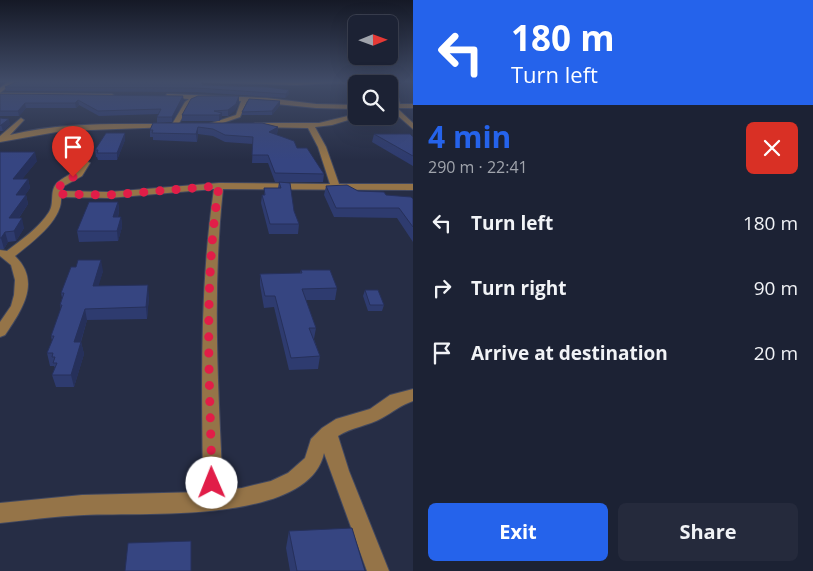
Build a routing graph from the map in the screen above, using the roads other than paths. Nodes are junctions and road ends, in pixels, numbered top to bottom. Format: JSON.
{"nodes":[{"id":1,"x":185,"y":108,"type":"edge"},
{"id":2,"x":242,"y":108,"type":"edge"},
{"id":3,"x":398,"y":113,"type":"edge"},
{"id":4,"x":348,"y":119,"type":"edge"},
{"id":5,"x":7,"y":120,"type":"edge"},
{"id":6,"x":211,"y":125,"type":"junction"},
{"id":7,"x":240,"y":125,"type":"edge"},
{"id":8,"x":250,"y":125,"type":"edge"},
{"id":9,"x":310,"y":125,"type":"junction"},
{"id":10,"x":174,"y":126,"type":"junction"},
{"id":11,"x":183,"y":126,"type":"edge"},
{"id":12,"x":202,"y":126,"type":"edge"},
{"id":13,"x":413,"y":127,"type":"edge"},
{"id":14,"x":1,"y":140,"type":"edge"},
{"id":15,"x":86,"y":163,"type":"dead end"},
{"id":16,"x":219,"y":186,"type":"junction"},
{"id":17,"x":335,"y":186,"type":"junction"},
{"id":18,"x":413,"y":187,"type":"edge"},
{"id":19,"x":56,"y":194,"type":"junction"},
{"id":20,"x":4,"y":254,"type":"edge"},
{"id":21,"x":0,"y":332,"type":"edge"},
{"id":22,"x":413,"y":395,"type":"edge"},
{"id":23,"x":328,"y":433,"type":"junction"},
{"id":24,"x":213,"y":502,"type":"junction"},
{"id":25,"x":0,"y":513,"type":"edge"},
{"id":26,"x":378,"y":571,"type":"edge"}],
"edges":[{"from":1,"to":10,"type":"street"},
{"from":2,"to":6,"type":"street"},
{"from":3,"to":13,"type":"street"},
{"from":4,"to":9,"type":"street"},
{"from":5,"to":14,"type":"street"},
{"from":6,"to":7,"type":"street"},
{"from":6,"to":12,"type":"street"},
{"from":8,"to":9,"type":"street"},
{"from":9,"to":17,"type":"street"},
{"from":10,"to":11,"type":"street"},
{"from":10,"to":14,"type":"street"},
{"from":15,"to":19,"type":"street"},
{"from":16,"to":17,"type":"street"},
{"from":16,"to":19,"type":"street"},
{"from":16,"to":24,"type":"street"},
{"from":17,"to":18,"type":"street"},
{"from":19,"to":20,"type":"street"},
{"from":20,"to":21,"type":"street"},
{"from":22,"to":23,"type":"street"},
{"from":23,"to":24,"type":"street"},
{"from":23,"to":26,"type":"street"},
{"from":24,"to":25,"type":"street"}]}
